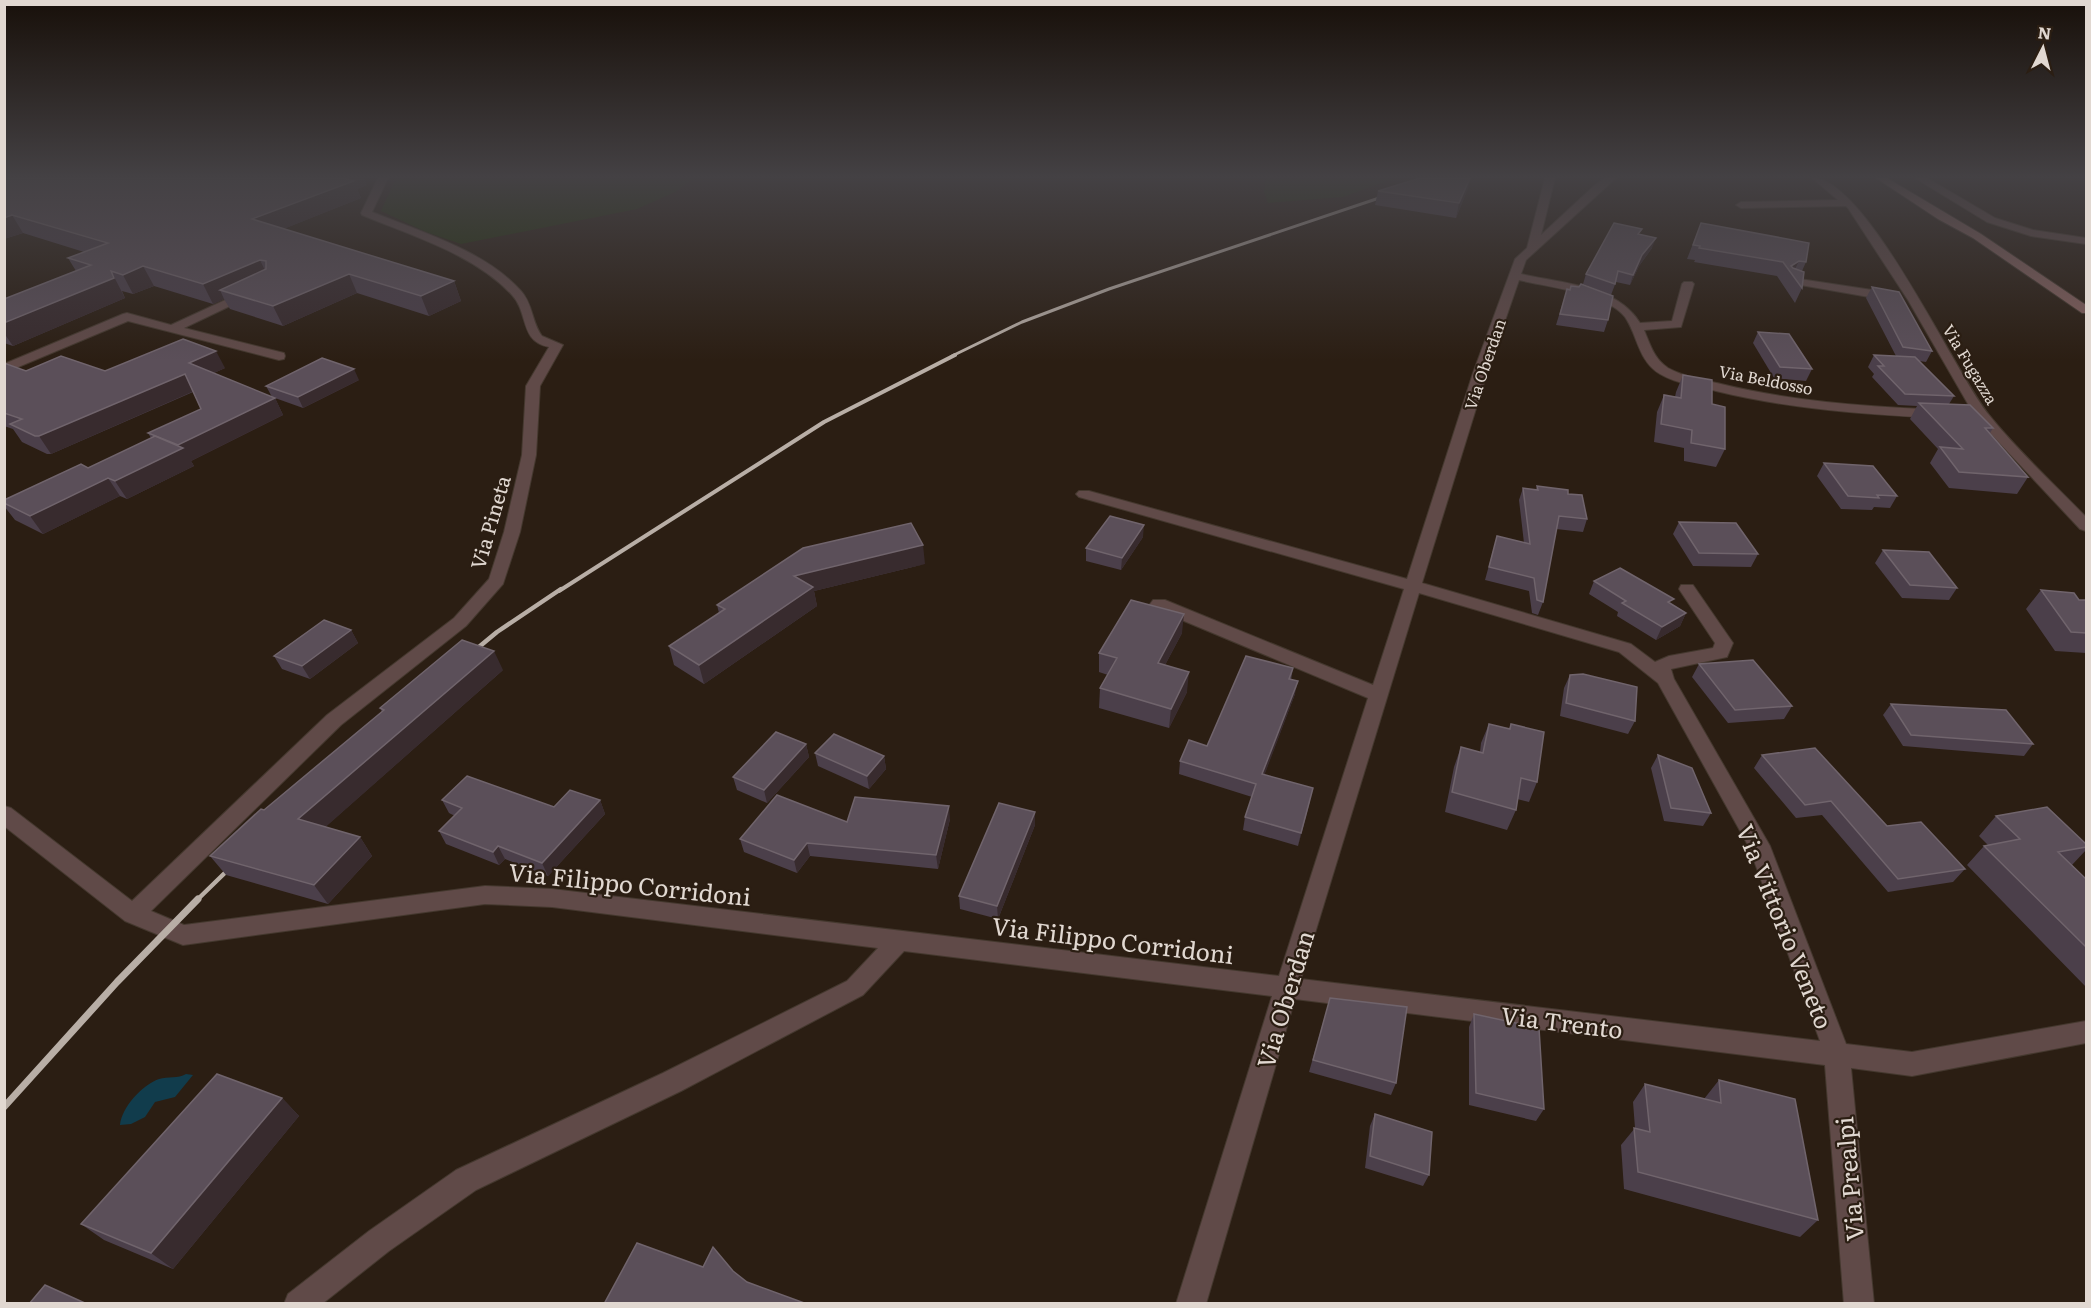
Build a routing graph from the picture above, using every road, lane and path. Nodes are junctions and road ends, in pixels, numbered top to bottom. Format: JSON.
{"nodes":[{"id":1,"x":429,"y":239,"type":"edge"},
{"id":2,"x":1534,"y":239,"type":"edge"},
{"id":3,"x":1542,"y":239,"type":"edge"},
{"id":4,"x":1874,"y":239,"type":"edge"},
{"id":5,"x":1981,"y":239,"type":"edge"},
{"id":6,"x":1532,"y":248,"type":"junction"},
{"id":7,"x":1515,"y":276,"type":"junction"},
{"id":8,"x":1793,"y":281,"type":"edge"},
{"id":9,"x":1688,"y":284,"type":"dead end"},
{"id":10,"x":259,"y":289,"type":"edge"},
{"id":11,"x":1914,"y":300,"type":"junction"},
{"id":12,"x":2086,"y":310,"type":"edge"},
{"id":13,"x":1636,"y":327,"type":"junction"},
{"id":14,"x":172,"y":329,"type":"junction"},
{"id":15,"x":279,"y":356,"type":"dead end"},
{"id":16,"x":4,"y":369,"type":"edge"},
{"id":17,"x":1982,"y":416,"type":"junction"},
{"id":18,"x":1084,"y":494,"type":"dead end"},
{"id":19,"x":2086,"y":526,"type":"edge"},
{"id":20,"x":1413,"y":586,"type":"junction"},
{"id":21,"x":1687,"y":589,"type":"dead end"},
{"id":22,"x":1159,"y":604,"type":"dead end"},
{"id":23,"x":1665,"y":678,"type":"junction"},
{"id":24,"x":1378,"y":695,"type":"junction"},
{"id":25,"x":4,"y":814,"type":"edge"},
{"id":26,"x":133,"y":914,"type":"junction"},
{"id":27,"x":900,"y":940,"type":"junction"},
{"id":28,"x":1287,"y":987,"type":"junction"},
{"id":29,"x":2086,"y":1032,"type":"edge"},
{"id":30,"x":1837,"y":1054,"type":"junction"},
{"id":31,"x":298,"y":1304,"type":"edge"},
{"id":32,"x":1191,"y":1304,"type":"edge"},
{"id":33,"x":1859,"y":1304,"type":"edge"}],
"edges":[{"from":1,"to":26,"type":"street","name":"Via Pineta"},
{"from":2,"to":6,"type":"street"},
{"from":3,"to":6,"type":"street","name":"Via Oberdan"},
{"from":4,"to":11,"type":"street","name":"Via Fugazza"},
{"from":5,"to":12,"type":"main road"},
{"from":6,"to":7,"type":"street","name":"Via Oberdan"},
{"from":7,"to":13,"type":"street","name":"Via Beldosso"},
{"from":7,"to":20,"type":"street","name":"Via Oberdan"},
{"from":8,"to":11,"type":"street"},
{"from":9,"to":13,"type":"street"},
{"from":10,"to":14,"type":"street"},
{"from":11,"to":17,"type":"street","name":"Via Fugazza"},
{"from":13,"to":17,"type":"street","name":"Via Beldosso"},
{"from":14,"to":15,"type":"street"},
{"from":14,"to":16,"type":"street"},
{"from":17,"to":19,"type":"street","name":"Via Fugazza"},
{"from":18,"to":20,"type":"street"},
{"from":20,"to":23,"type":"street"},
{"from":20,"to":24,"type":"street","name":"Via Oberdan"},
{"from":21,"to":23,"type":"street"},
{"from":22,"to":24,"type":"street"},
{"from":23,"to":30,"type":"street","name":"Via Vittorio Veneto"},
{"from":24,"to":28,"type":"street","name":"Via Oberdan"},
{"from":25,"to":26,"type":"street","name":"Via Filippo Corridoni"},
{"from":26,"to":27,"type":"street","name":"Via Filippo Corridoni"},
{"from":27,"to":28,"type":"street","name":"Via Filippo Corridoni"},
{"from":27,"to":31,"type":"street"},
{"from":28,"to":30,"type":"street","name":"Via Trento"},
{"from":28,"to":32,"type":"street","name":"Via Oberdan"},
{"from":29,"to":30,"type":"street","name":"Via Vittorio Veneto"},
{"from":30,"to":33,"type":"street","name":"Via Prealpi"}]}
